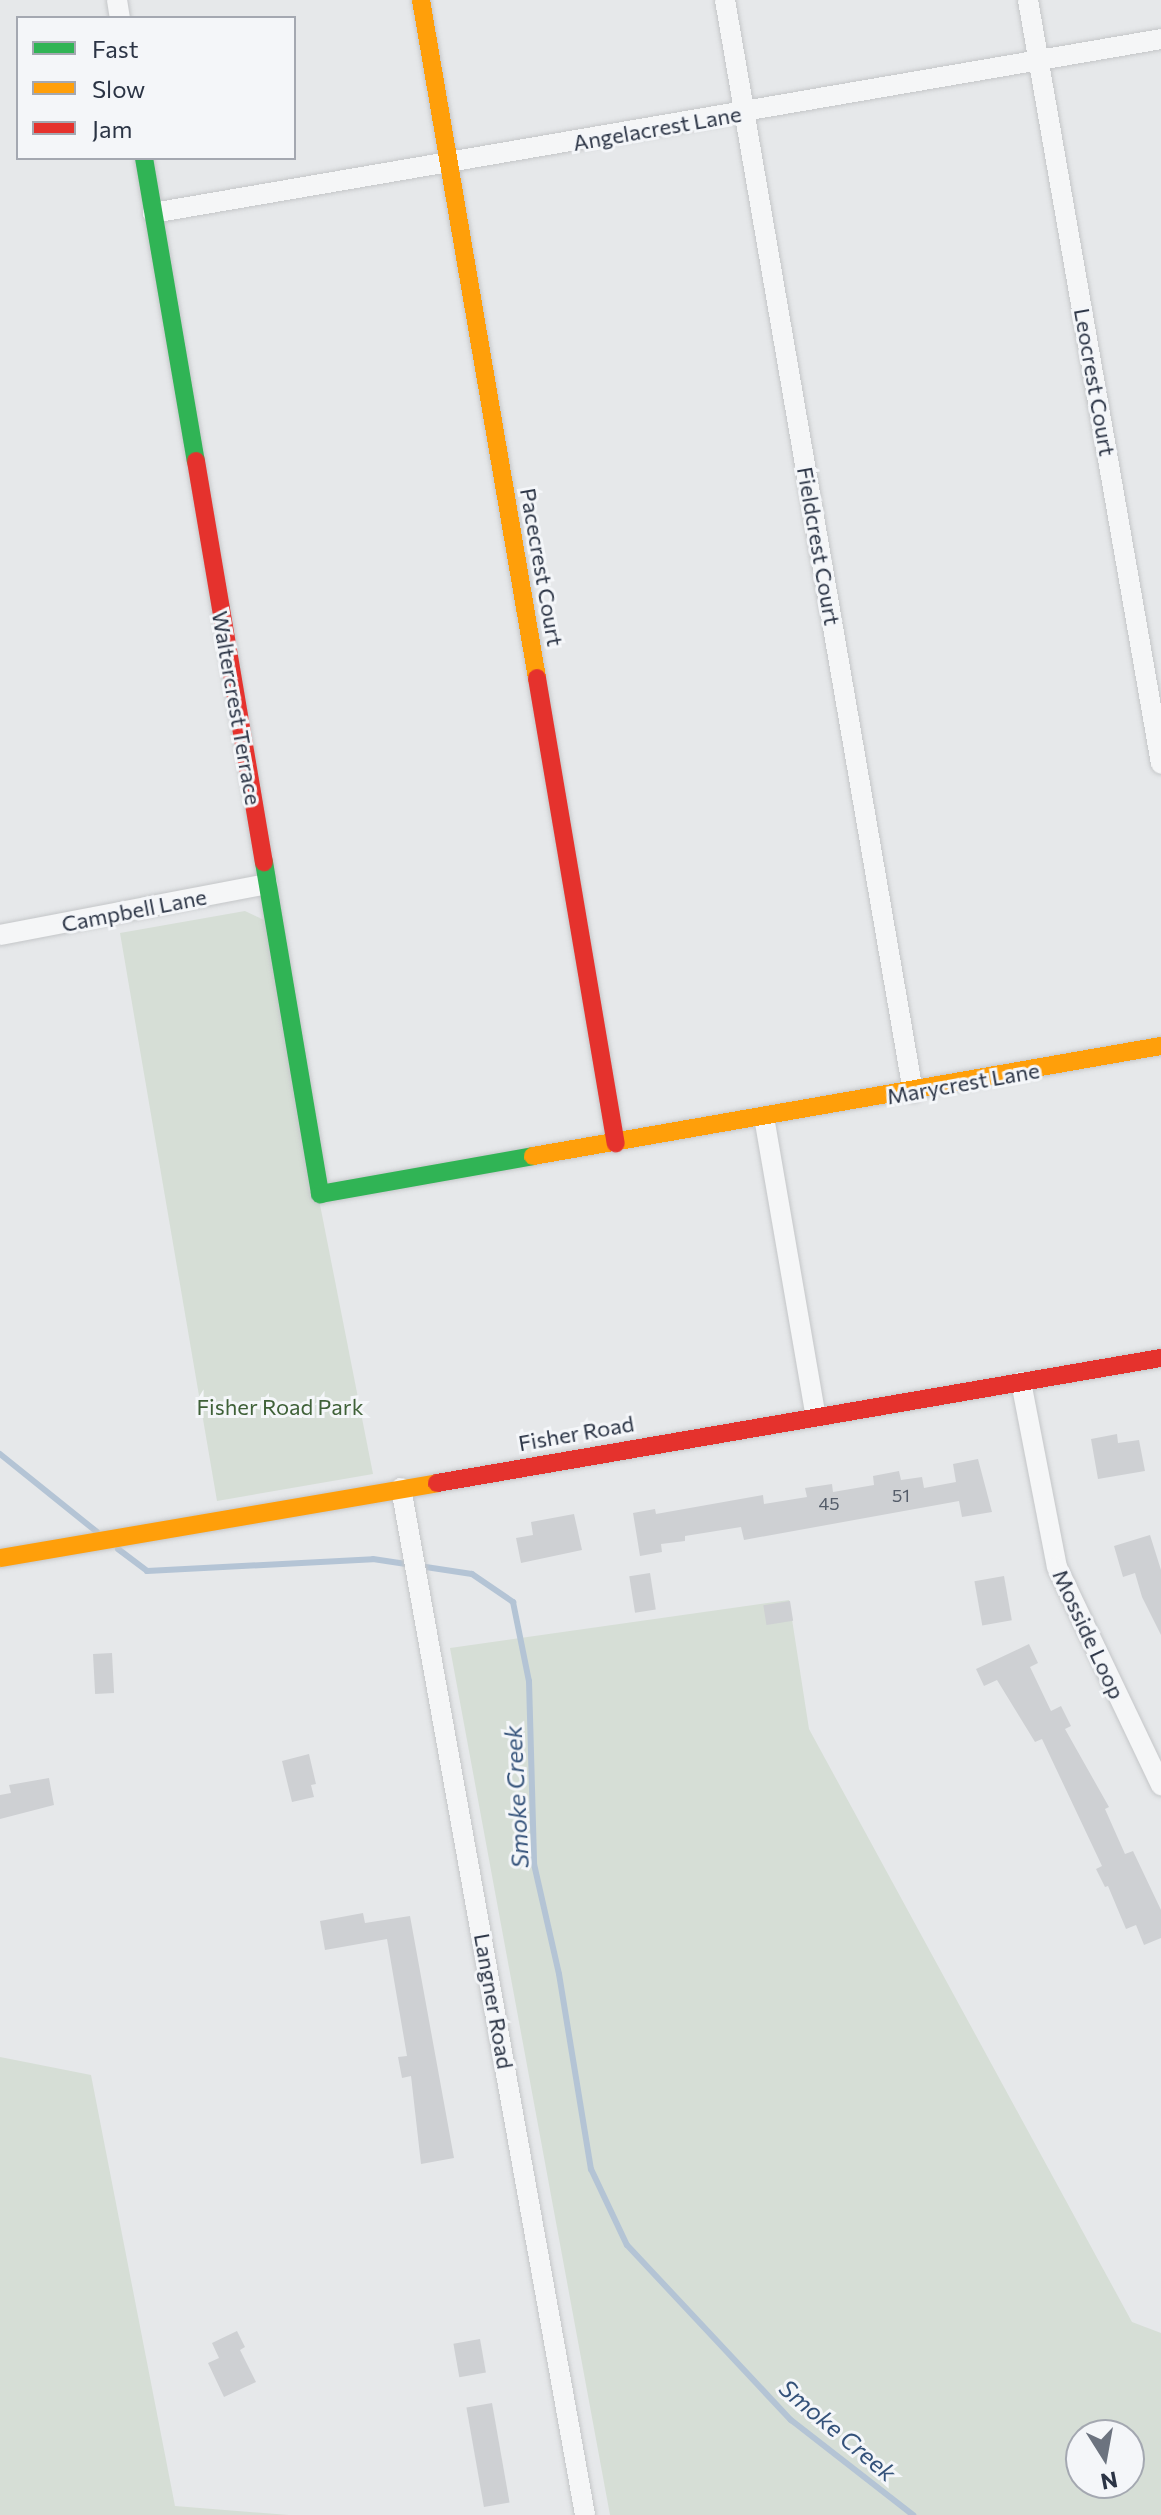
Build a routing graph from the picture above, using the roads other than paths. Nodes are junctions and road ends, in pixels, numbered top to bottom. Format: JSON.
{"nodes":[{"id":1,"x":421,"y":0,"type":"edge"},
{"id":2,"x":725,"y":0,"type":"edge"},
{"id":3,"x":1028,"y":0,"type":"edge"},
{"id":4,"x":1161,"y":39,"type":"edge"},
{"id":5,"x":1038,"y":62,"type":"junction"},
{"id":6,"x":745,"y":113,"type":"junction"},
{"id":7,"x":144,"y":160,"type":"edge"},
{"id":8,"x":448,"y":164,"type":"junction"},
{"id":9,"x":153,"y":213,"type":"junction"},
{"id":10,"x":1161,"y":764,"type":"edge"},
{"id":11,"x":267,"y":884,"type":"junction"},
{"id":12,"x":0,"y":935,"type":"edge"},
{"id":13,"x":1161,"y":1046,"type":"edge"},
{"id":14,"x":913,"y":1092,"type":"junction"},
{"id":15,"x":764,"y":1117,"type":"junction"},
{"id":16,"x":616,"y":1143,"type":"junction"},
{"id":17,"x":383,"y":1183,"type":"joint"},
{"id":18,"x":1161,"y":1358,"type":"edge"},
{"id":19,"x":1021,"y":1382,"type":"junction"},
{"id":20,"x":816,"y":1417,"type":"junction"},
{"id":21,"x":401,"y":1488,"type":"junction"},
{"id":22,"x":0,"y":1558,"type":"edge"},
{"id":23,"x":1161,"y":1785,"type":"edge"},
{"id":24,"x":585,"y":2515,"type":"edge"}],
"edges":[{"from":1,"to":8,"type":"street","name":"Pacecrest Court"},
{"from":2,"to":6,"type":"street","name":"Fieldcrest Court"},
{"from":3,"to":5,"type":"street","name":"Leocrest Court"},
{"from":4,"to":5,"type":"street","name":"Angelacrest Lane"},
{"from":5,"to":6,"type":"street","name":"Angelacrest Lane"},
{"from":5,"to":10,"type":"street","name":"Leocrest Court"},
{"from":6,"to":8,"type":"street","name":"Angelacrest Lane"},
{"from":6,"to":14,"type":"street","name":"Fieldcrest Court"},
{"from":7,"to":9,"type":"street","name":"Waltercrest Terrace"},
{"from":8,"to":9,"type":"street","name":"Angelacrest Lane"},
{"from":8,"to":16,"type":"street","name":"Pacecrest Court"},
{"from":9,"to":11,"type":"street","name":"Waltercrest Terrace"},
{"from":11,"to":12,"type":"street","name":"Campbell Lane"},
{"from":11,"to":17,"type":"street","name":"Waltercrest Terrace"},
{"from":13,"to":14,"type":"street","name":"Marycrest Lane"},
{"from":14,"to":15,"type":"street","name":"Marycrest Lane"},
{"from":15,"to":16,"type":"street","name":"Marycrest Lane"},
{"from":15,"to":20,"type":"street"},
{"from":16,"to":17,"type":"street","name":"Marycrest Lane"},
{"from":18,"to":19,"type":"street","name":"Fisher Road"},
{"from":19,"to":20,"type":"street","name":"Fisher Road"},
{"from":19,"to":23,"type":"street","name":"Mosside Loop"},
{"from":20,"to":21,"type":"street","name":"Fisher Road"},
{"from":21,"to":22,"type":"street","name":"Fisher Road"},
{"from":21,"to":24,"type":"street","name":"Langner Road"}]}
